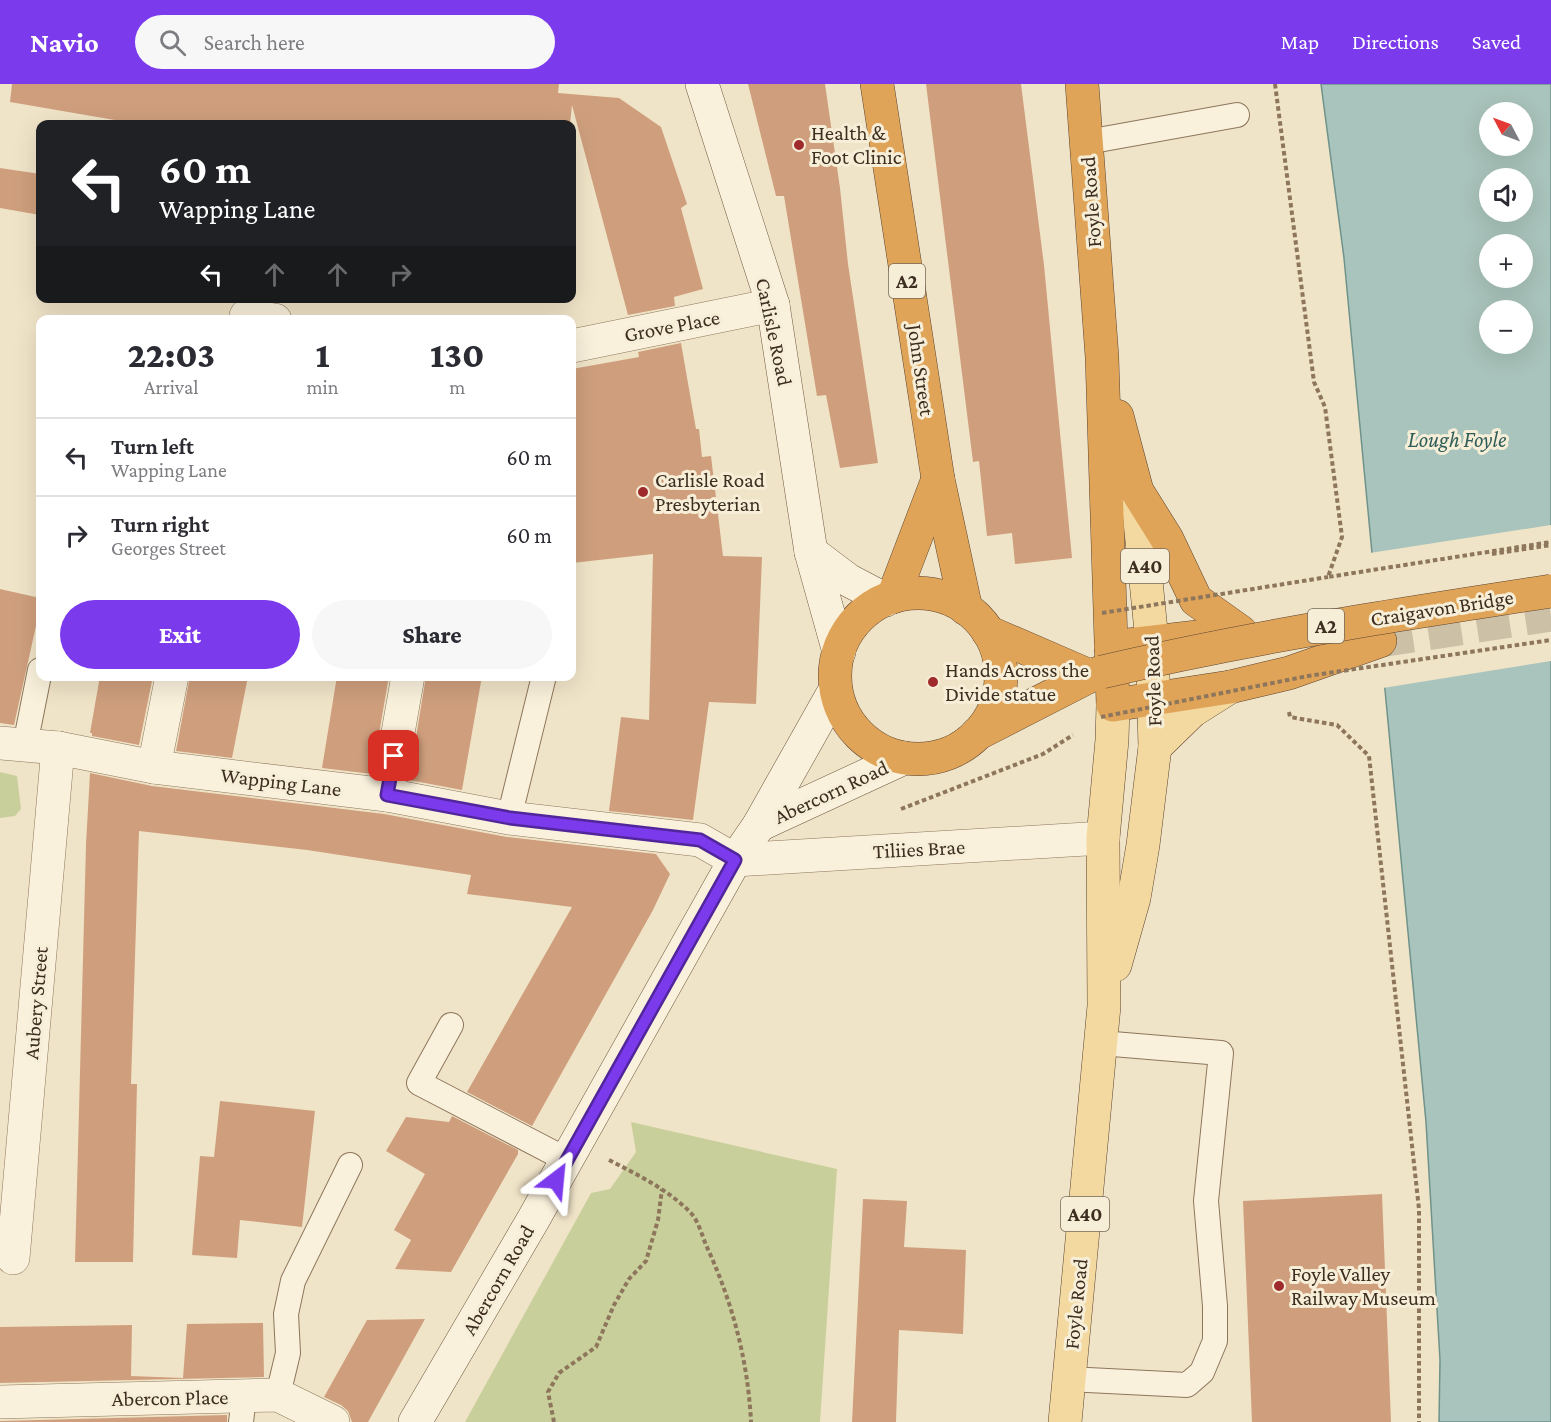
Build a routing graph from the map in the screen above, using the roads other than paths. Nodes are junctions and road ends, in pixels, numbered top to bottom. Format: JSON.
{"nodes":[{"id":1,"x":702,"y":84,"type":"edge"},
{"id":2,"x":877,"y":84,"type":"edge"},
{"id":3,"x":1082,"y":84,"type":"edge"},
{"id":4,"x":1237,"y":115,"type":"dead end"},
{"id":5,"x":1087,"y":142,"type":"junction"},
{"id":6,"x":773,"y":306,"type":"junction"},
{"id":7,"x":576,"y":345,"type":"edge"},
{"id":8,"x":1101,"y":357,"type":"junction"},
{"id":9,"x":938,"y":479,"type":"junction"},
{"id":10,"x":1137,"y":492,"type":"junction"},
{"id":11,"x":811,"y":552,"type":"junction"},
{"id":12,"x":1551,"y":591,"type":"edge"},
{"id":13,"x":890,"y":598,"type":"junction"},
{"id":14,"x":966,"y":609,"type":"junction"},
{"id":15,"x":988,"y":632,"type":"junction"},
{"id":16,"x":1241,"y":632,"type":"junction"},
{"id":17,"x":1152,"y":641,"type":"junction"},
{"id":18,"x":839,"y":652,"type":"junction"},
{"id":19,"x":1101,"y":665,"type":"junction"},
{"id":20,"x":36,"y":681,"type":"edge"},
{"id":21,"x":171,"y":681,"type":"edge"},
{"id":22,"x":407,"y":681,"type":"edge"},
{"id":23,"x":543,"y":681,"type":"edge"},
{"id":24,"x":1230,"y":687,"type":"junction"},
{"id":25,"x":835,"y":690,"type":"junction"},
{"id":26,"x":1155,"y":699,"type":"junction"},
{"id":27,"x":1102,"y":715,"type":"junction"},
{"id":28,"x":977,"y":734,"type":"junction"},
{"id":29,"x":13,"y":744,"type":"edge"},
{"id":30,"x":1155,"y":747,"type":"junction"},
{"id":31,"x":58,"y":748,"type":"junction"},
{"id":32,"x":904,"y":759,"type":"junction"},
{"id":33,"x":154,"y":767,"type":"junction"},
{"id":34,"x":387,"y":795,"type":"junction"},
{"id":35,"x":510,"y":818,"type":"junction"},
{"id":36,"x":759,"y":825,"type":"junction"},
{"id":37,"x":1104,"y":838,"type":"junction"},
{"id":38,"x":735,"y":860,"type":"junction"},
{"id":39,"x":1104,"y":1006,"type":"junction"},
{"id":40,"x":451,"y":1025,"type":"dead end"},
{"id":41,"x":1101,"y":1043,"type":"junction"},
{"id":42,"x":572,"y":1152,"type":"junction"},
{"id":43,"x":350,"y":1165,"type":"dead end"},
{"id":44,"x":13,"y":1258,"type":"dead end"},
{"id":45,"x":1068,"y":1379,"type":"junction"},
{"id":46,"x":278,"y":1395,"type":"junction"},
{"id":47,"x":0,"y":1402,"type":"edge"},
{"id":48,"x":242,"y":1409,"type":"edge"},
{"id":49,"x":333,"y":1422,"type":"edge"},
{"id":50,"x":415,"y":1422,"type":"edge"},
{"id":51,"x":1065,"y":1422,"type":"edge"}],
"edges":[{"from":1,"to":6,"type":"street","name":"Carlisle Road"},
{"from":2,"to":9,"type":"highway","name":"John Street","number":"A2"},
{"from":3,"to":5,"type":"highway","name":"Foyle Road"},
{"from":4,"to":5,"type":"lane"},
{"from":5,"to":8,"type":"highway","name":"Foyle Road"},
{"from":6,"to":7,"type":"street","name":"Grove Place"},
{"from":6,"to":11,"type":"street","name":"Carlisle Road"},
{"from":8,"to":10,"type":"highway","name":"Foyle Road"},
{"from":8,"to":19,"type":"highway","name":"Foyle Road"},
{"from":9,"to":13,"type":"highway","name":"John Street","number":"A2"},
{"from":9,"to":14,"type":"highway","name":"John Street","number":"A2"},
{"from":10,"to":16,"type":"highway"},
{"from":10,"to":17,"type":"main road","name":"Foyle Road","number":"A40"},
{"from":11,"to":13,"type":"street"},
{"from":11,"to":18,"type":"street","name":"Carlisle Road"},
{"from":12,"to":19,"type":"highway","name":"Craigavon Bridge","number":"A2","bridge":true},
{"from":13,"to":14,"type":"highway","number":"A2"},
{"from":13,"to":18,"type":"highway","number":"A2"},
{"from":14,"to":15,"type":"highway","number":"A2"},
{"from":15,"to":19,"type":"highway","number":"A2"},
{"from":15,"to":28,"type":"highway","number":"A2"},
{"from":16,"to":17,"type":"highway","name":"Craigavon Bridge","number":"A2"},
{"from":16,"to":24,"type":"highway","name":"Craigavon Bridge","number":"A2"},
{"from":17,"to":19,"type":"highway","name":"Craigavon Bridge","number":"A2"},
{"from":17,"to":26,"type":"main road","name":"Foyle Road","number":"A40"},
{"from":18,"to":25,"type":"highway","number":"A2"},
{"from":19,"to":27,"type":"highway","name":"Foyle Road"},
{"from":19,"to":28,"type":"highway","name":"Craigavon Bridge","number":"A2"},
{"from":20,"to":29,"type":"lane"},
{"from":21,"to":33,"type":"street"},
{"from":22,"to":34,"type":"street"},
{"from":23,"to":35,"type":"lane"},
{"from":24,"to":26,"type":"highway","name":"Craigavon Bridge","number":"A2"},
{"from":24,"to":30,"type":"main road"},
{"from":25,"to":32,"type":"highway","number":"A2"},
{"from":25,"to":36,"type":"street","name":"Abercorn Road"},
{"from":26,"to":27,"type":"highway","name":"Craigavon Bridge","number":"A2"},
{"from":26,"to":30,"type":"main road","name":"Foyle Road","number":"A40"},
{"from":27,"to":37,"type":"main road","name":"Foyle Road","number":"A40"},
{"from":28,"to":32,"type":"highway","number":"A2"},
{"from":29,"to":31,"type":"street","name":"Wapping Lane"},
{"from":30,"to":39,"type":"main road","name":"Foyle Road","number":"A40"},
{"from":31,"to":33,"type":"street","name":"Wapping Lane"},
{"from":31,"to":44,"type":"street","name":"Aubery Street"},
{"from":32,"to":36,"type":"street","name":"Abercorn Road"},
{"from":33,"to":34,"type":"street","name":"Wapping Lane"},
{"from":34,"to":35,"type":"street","name":"Wapping Lane"},
{"from":35,"to":38,"type":"street","name":"Wapping Lane"},
{"from":36,"to":38,"type":"street","name":"Abercorn Road"},
{"from":37,"to":38,"type":"street","name":"Tiliies Brae"},
{"from":37,"to":39,"type":"main road","name":"Foyle Road","number":"A40"},
{"from":38,"to":42,"type":"street","name":"Abercorn Road"},
{"from":39,"to":41,"type":"main road","name":"Foyle Road","number":"A40"},
{"from":40,"to":42,"type":"lane"},
{"from":41,"to":45,"type":"main road","name":"Foyle Road","number":"A40"},
{"from":41,"to":45,"type":"lane"},
{"from":42,"to":50,"type":"street","name":"Abercorn Road"},
{"from":43,"to":46,"type":"lane"},
{"from":45,"to":51,"type":"main road","name":"Foyle Road","number":"A40"},
{"from":46,"to":48,"type":"street","name":"Abercon Place"},
{"from":46,"to":49,"type":"street","name":"Abercon Place"},
{"from":47,"to":48,"type":"street","name":"Abercon Place"}]}
